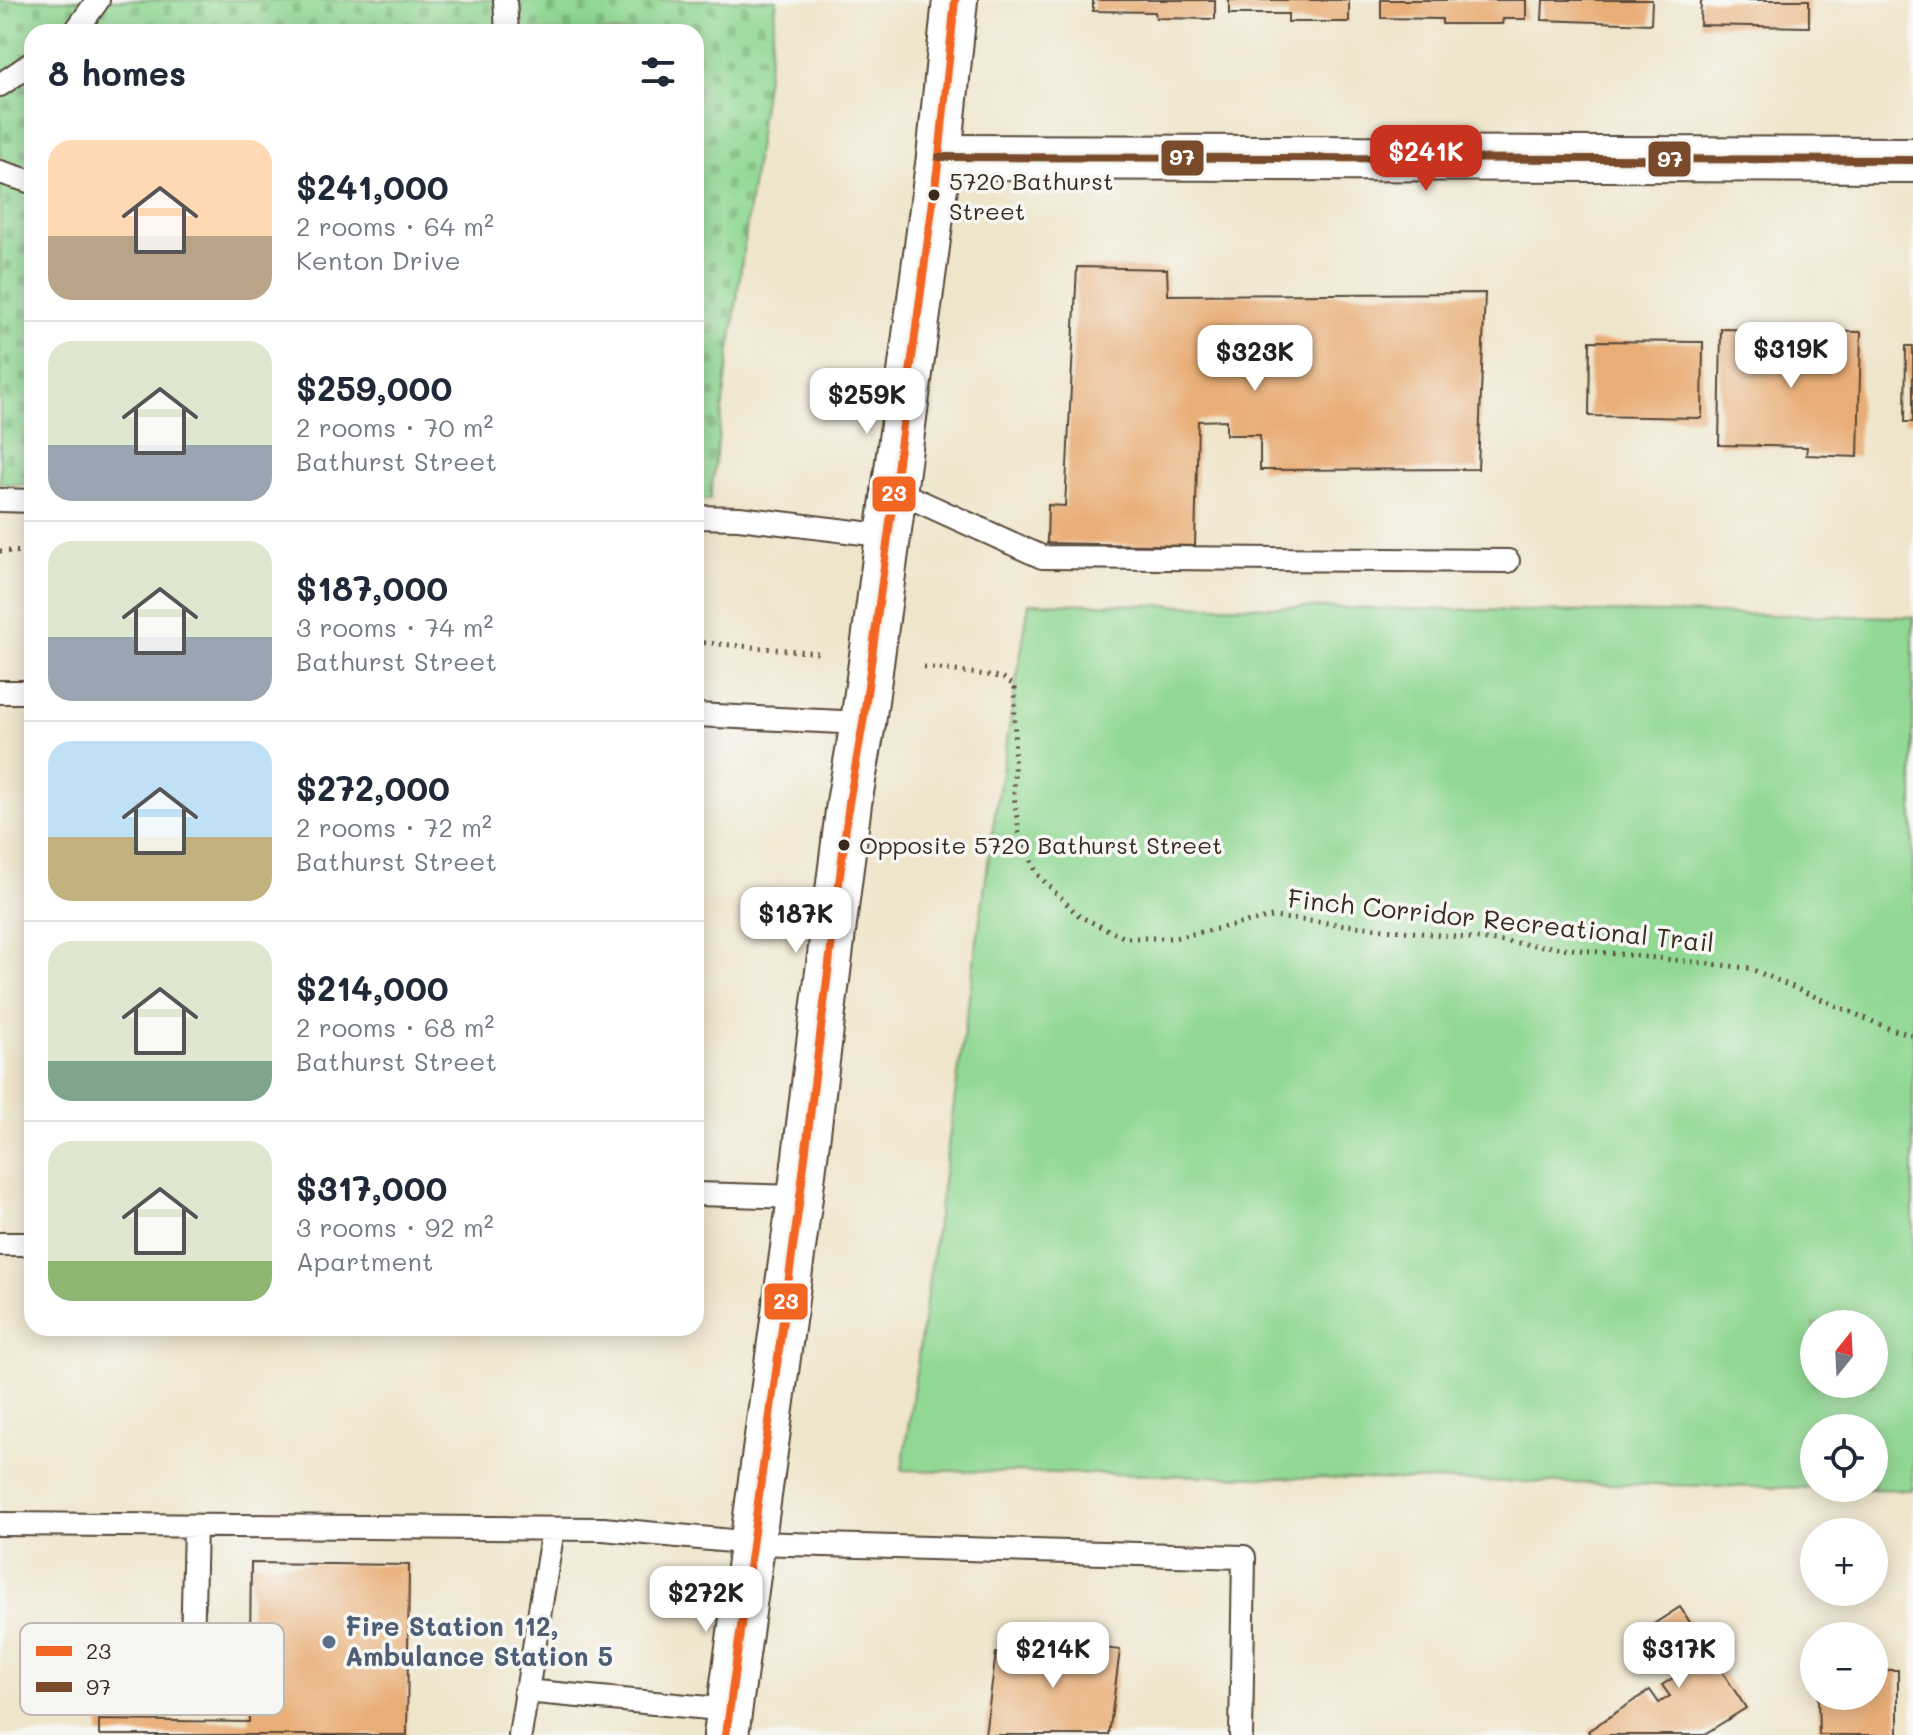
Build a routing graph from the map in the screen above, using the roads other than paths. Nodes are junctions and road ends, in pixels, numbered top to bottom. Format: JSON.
{"nodes":[{"id":1,"x":98,"y":0,"type":"edge"},
{"id":2,"x":505,"y":0,"type":"edge"},
{"id":3,"x":955,"y":0,"type":"edge"},
{"id":4,"x":81,"y":24,"type":"edge"},
{"id":5,"x":506,"y":24,"type":"edge"},
{"id":6,"x":24,"y":68,"type":"edge"},
{"id":7,"x":0,"y":85,"type":"edge"},
{"id":8,"x":939,"y":157,"type":"junction"},
{"id":9,"x":1913,"y":160,"type":"edge"},
{"id":10,"x":0,"y":172,"type":"edge"},
{"id":11,"x":24,"y":180,"type":"edge"},
{"id":12,"x":894,"y":490,"type":"junction"},
{"id":13,"x":0,"y":500,"type":"edge"},
{"id":14,"x":24,"y":501,"type":"edge"},
{"id":15,"x":704,"y":517,"type":"edge"},
{"id":16,"x":888,"y":536,"type":"junction"},
{"id":17,"x":1508,"y":561,"type":"dead end"},
{"id":18,"x":0,"y":692,"type":"edge"},
{"id":19,"x":24,"y":692,"type":"edge"},
{"id":20,"x":704,"y":715,"type":"edge"},
{"id":21,"x":863,"y":723,"type":"junction"},
{"id":22,"x":704,"y":1194,"type":"edge"},
{"id":23,"x":800,"y":1197,"type":"junction"},
{"id":24,"x":0,"y":1244,"type":"edge"},
{"id":25,"x":24,"y":1244,"type":"edge"},
{"id":26,"x":0,"y":1524,"type":"edge"},
{"id":27,"x":195,"y":1526,"type":"junction"},
{"id":28,"x":553,"y":1529,"type":"junction"},
{"id":29,"x":753,"y":1543,"type":"junction"},
{"id":30,"x":193,"y":1623,"type":"edge"},
{"id":31,"x":525,"y":1691,"type":"junction"},
{"id":32,"x":728,"y":1723,"type":"edge"},
{"id":33,"x":520,"y":1735,"type":"edge"},
{"id":34,"x":1241,"y":1735,"type":"edge"}],
"edges":[{"from":1,"to":4,"type":"lane"},
{"from":2,"to":5,"type":"lane"},
{"from":3,"to":8,"type":"main road"},
{"from":6,"to":7,"type":"lane"},
{"from":8,"to":9,"type":"main road"},
{"from":8,"to":12,"type":"main road"},
{"from":10,"to":11,"type":"lane"},
{"from":12,"to":16,"type":"main road"},
{"from":12,"to":17,"type":"lane"},
{"from":13,"to":14,"type":"lane"},
{"from":15,"to":16,"type":"lane"},
{"from":16,"to":21,"type":"main road"},
{"from":18,"to":19,"type":"lane"},
{"from":20,"to":21,"type":"lane"},
{"from":21,"to":23,"type":"main road"},
{"from":22,"to":23,"type":"lane"},
{"from":23,"to":29,"type":"main road"},
{"from":24,"to":25,"type":"lane"},
{"from":26,"to":27,"type":"lane"},
{"from":27,"to":28,"type":"lane"},
{"from":27,"to":30,"type":"lane"},
{"from":28,"to":29,"type":"lane"},
{"from":28,"to":31,"type":"lane"},
{"from":29,"to":32,"type":"main road"},
{"from":29,"to":34,"type":"lane"},
{"from":31,"to":32,"type":"lane"},
{"from":31,"to":33,"type":"lane"}]}
